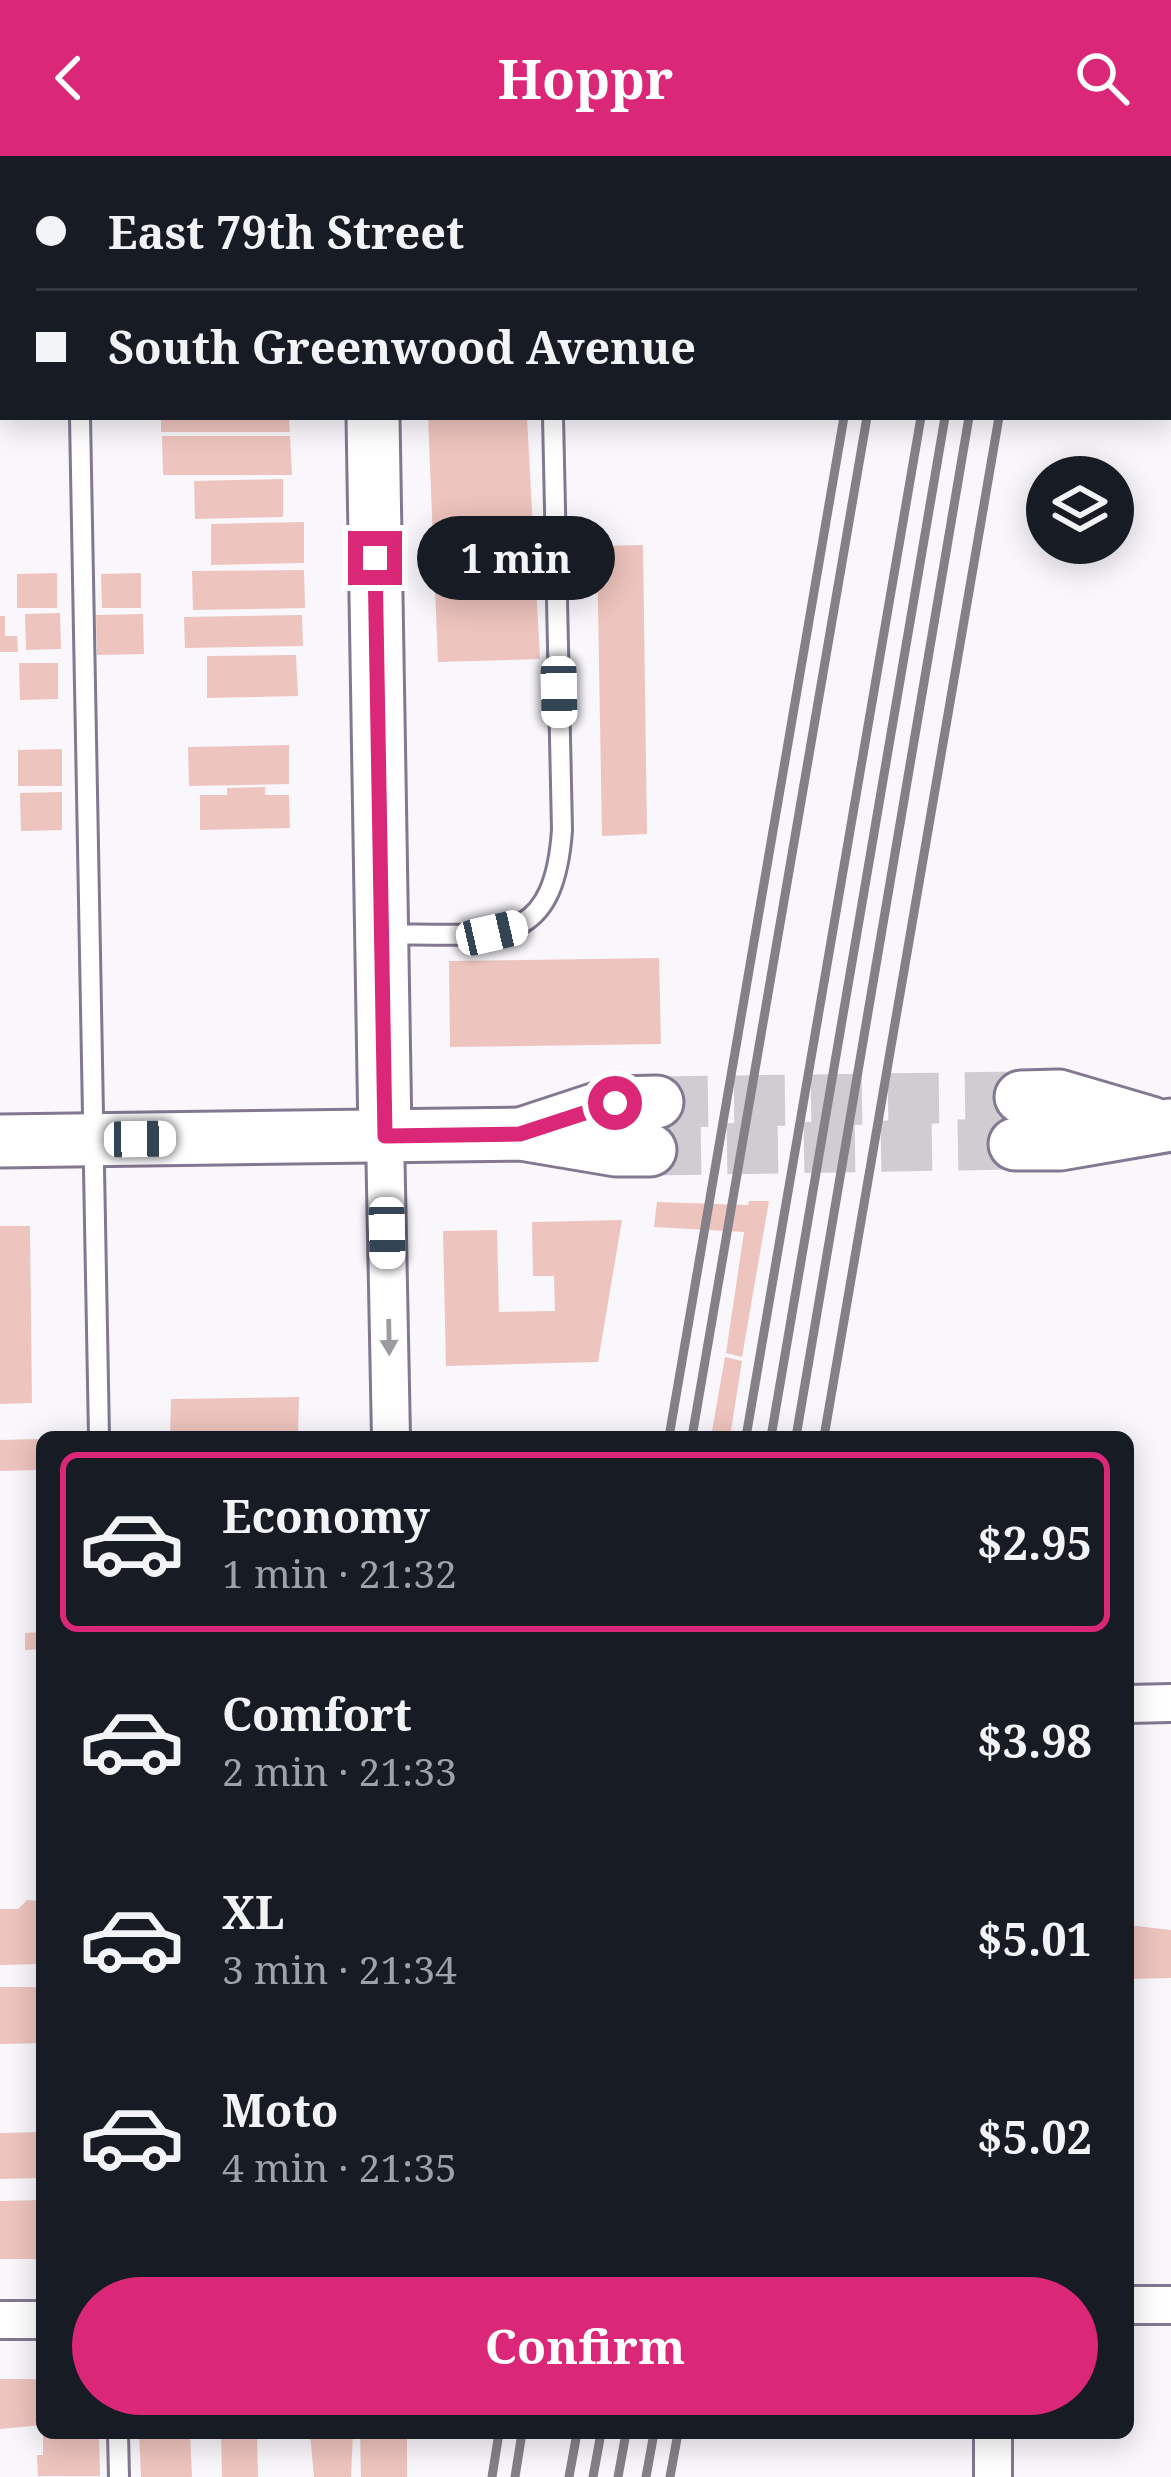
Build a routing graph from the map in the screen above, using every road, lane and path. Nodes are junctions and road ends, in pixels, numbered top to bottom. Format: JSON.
{"nodes":[{"id":1,"x":80,"y":420,"type":"edge"},
{"id":2,"x":373,"y":420,"type":"edge"},
{"id":3,"x":553,"y":420,"type":"edge"},
{"id":4,"x":382,"y":936,"type":"junction"},
{"id":5,"x":1018,"y":1120,"type":"tunnel mouth"},
{"id":6,"x":1164,"y":1125,"type":"edge"},
{"id":7,"x":653,"y":1126,"type":"tunnel mouth"},
{"id":8,"x":385,"y":1136,"type":"junction"},
{"id":9,"x":94,"y":1140,"type":"junction"},
{"id":10,"x":0,"y":1141,"type":"edge"},
{"id":11,"x":99,"y":1431,"type":"edge"},
{"id":12,"x":391,"y":1431,"type":"edge"},
{"id":13,"x":1171,"y":1703,"type":"edge"},
{"id":14,"x":1134,"y":1704,"type":"edge"},
{"id":15,"x":1134,"y":2305,"type":"edge"},
{"id":16,"x":1171,"y":2305,"type":"edge"},
{"id":17,"x":0,"y":2320,"type":"edge"},
{"id":18,"x":36,"y":2320,"type":"edge"},
{"id":19,"x":118,"y":2439,"type":"edge"},
{"id":20,"x":993,"y":2439,"type":"edge"},
{"id":21,"x":119,"y":2477,"type":"edge"},
{"id":22,"x":993,"y":2477,"type":"edge"}],
"edges":[{"from":1,"to":9,"type":"lane"},
{"from":2,"to":4,"type":"main road"},
{"from":3,"to":4,"type":"lane"},
{"from":4,"to":8,"type":"main road"},
{"from":5,"to":6,"type":"main road"},
{"from":7,"to":8,"type":"main road"},
{"from":8,"to":9,"type":"main road"},
{"from":8,"to":12,"type":"street","one_way":true},
{"from":9,"to":10,"type":"main road"},
{"from":9,"to":11,"type":"lane"},
{"from":13,"to":14,"type":"street"},
{"from":15,"to":16,"type":"street"},
{"from":17,"to":18,"type":"street"},
{"from":19,"to":21,"type":"lane"},
{"from":20,"to":22,"type":"street"}]}
